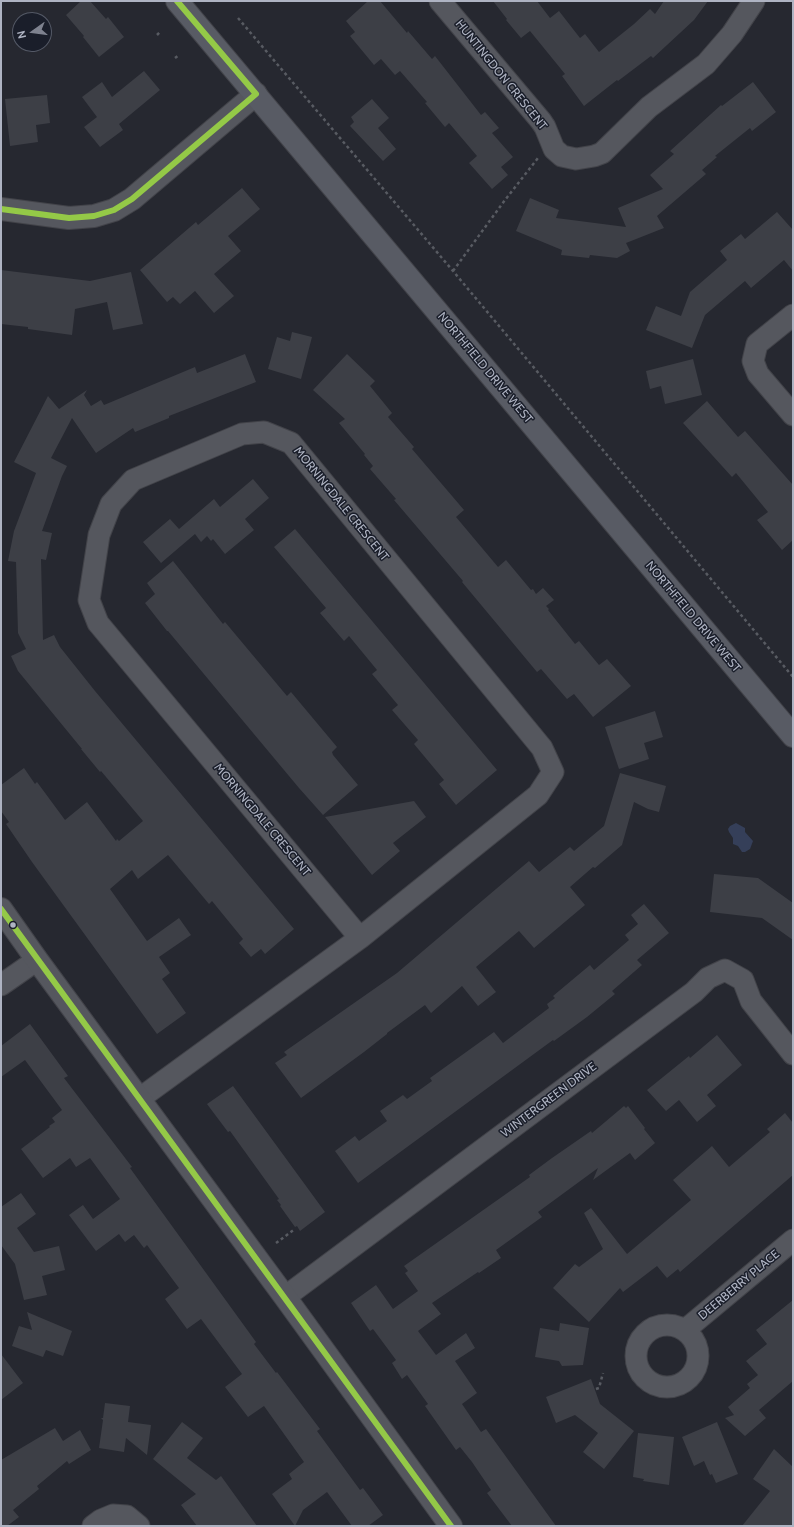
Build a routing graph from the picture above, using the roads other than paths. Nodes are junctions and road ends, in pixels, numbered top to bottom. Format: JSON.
{"nodes":[{"id":1,"x":177,"y":1,"type":"edge"},
{"id":2,"x":440,"y":1,"type":"edge"},
{"id":3,"x":754,"y":1,"type":"edge"},
{"id":4,"x":256,"y":94,"type":"junction"},
{"id":5,"x":1,"y":209,"type":"edge"},
{"id":6,"x":793,"y":315,"type":"edge"},
{"id":7,"x":793,"y":415,"type":"edge"},
{"id":8,"x":793,"y":736,"type":"edge"},
{"id":9,"x":1,"y":909,"type":"edge"},
{"id":10,"x":360,"y":938,"type":"junction"},
{"id":11,"x":37,"y":960,"type":"junction"},
{"id":12,"x":1,"y":985,"type":"edge"},
{"id":13,"x":793,"y":1054,"type":"edge"},
{"id":14,"x":139,"y":1099,"type":"junction"},
{"id":15,"x":793,"y":1240,"type":"edge"},
{"id":16,"x":285,"y":1297,"type":"junction"},
{"id":17,"x":684,"y":1330,"type":"dead end"},
{"id":18,"x":93,"y":1526,"type":"edge"},
{"id":19,"x":140,"y":1526,"type":"edge"},
{"id":20,"x":451,"y":1526,"type":"edge"}],
"edges":[{"from":1,"to":4,"type":"main road","name":"NORTHFIELD DRIVE WEST"},
{"from":2,"to":3,"type":"street","name":"HUNTINGDON CRESCENT"},
{"from":4,"to":5,"type":"street"},
{"from":4,"to":8,"type":"main road","name":"NORTHFIELD DRIVE WEST"},
{"from":6,"to":7,"type":"street"},
{"from":9,"to":11,"type":"street"},
{"from":10,"to":10,"type":"street","name":"MORNINGDALE CRESCENT"},
{"from":10,"to":14,"type":"street","name":"MORNINGDALE CRESCENT"},
{"from":11,"to":12,"type":"street"},
{"from":11,"to":14,"type":"street"},
{"from":13,"to":16,"type":"street","name":"WINTERGREEN DRIVE"},
{"from":14,"to":16,"type":"street"},
{"from":15,"to":17,"type":"street","name":"DEERBERRY PLACE"},
{"from":16,"to":20,"type":"street"},
{"from":18,"to":19,"type":"street"}]}
